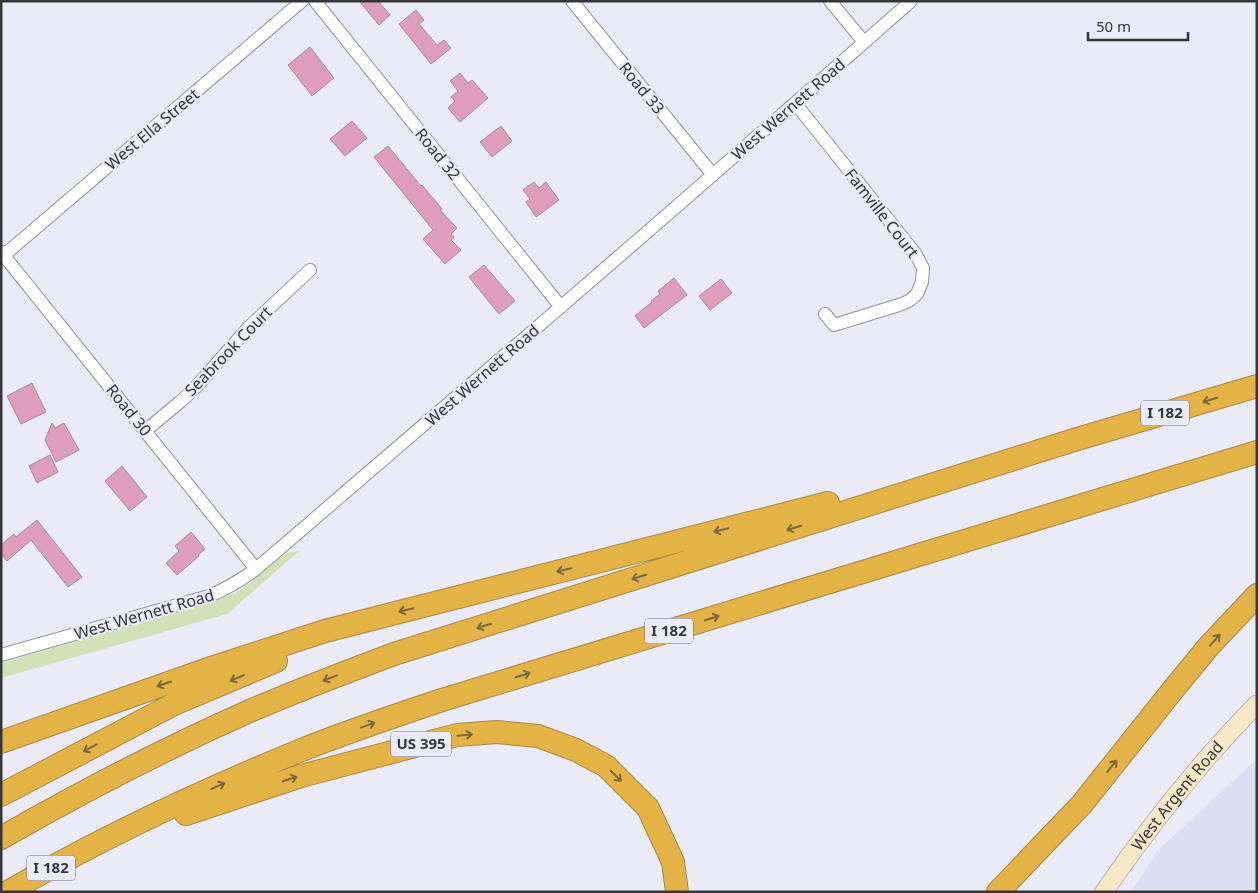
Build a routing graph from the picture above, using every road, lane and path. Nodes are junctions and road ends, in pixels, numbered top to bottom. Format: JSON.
{"nodes":[{"id":1,"x":302,"y":1,"type":"edge"},
{"id":2,"x":315,"y":1,"type":"edge"},
{"id":3,"x":572,"y":1,"type":"edge"},
{"id":4,"x":830,"y":1,"type":"edge"},
{"id":5,"x":910,"y":1,"type":"edge"},
{"id":6,"x":864,"y":42,"type":"junction"},
{"id":7,"x":795,"y":103,"type":"junction"},
{"id":8,"x":713,"y":175,"type":"junction"},
{"id":9,"x":2,"y":254,"type":"edge"},
{"id":10,"x":310,"y":270,"type":"dead end"},
{"id":11,"x":561,"y":307,"type":"junction"},
{"id":12,"x":825,"y":314,"type":"dead end"},
{"id":13,"x":1257,"y":386,"type":"edge"},
{"id":14,"x":145,"y":430,"type":"junction"},
{"id":15,"x":1074,"y":440,"type":"junction"},
{"id":16,"x":1257,"y":452,"type":"edge"},
{"id":17,"x":256,"y":569,"type":"junction"},
{"id":18,"x":1257,"y":595,"type":"edge"},
{"id":19,"x":378,"y":617,"type":"junction"},
{"id":20,"x":1,"y":655,"type":"edge"},
{"id":21,"x":1257,"y":704,"type":"edge"},
{"id":22,"x":1,"y":742,"type":"edge"},
{"id":23,"x":1,"y":795,"type":"edge"},
{"id":24,"x":1082,"y":804,"type":"junction"},
{"id":25,"x":1,"y":838,"type":"edge"},
{"id":26,"x":94,"y":844,"type":"junction"},
{"id":27,"x":8,"y":892,"type":"edge"},
{"id":28,"x":677,"y":892,"type":"edge"},
{"id":29,"x":998,"y":892,"type":"edge"},
{"id":30,"x":1017,"y":892,"type":"edge"},
{"id":31,"x":1104,"y":892,"type":"edge"}],
"edges":[{"from":1,"to":9,"type":"street","name":"West Ella Street"},
{"from":2,"to":11,"type":"street","name":"Road 32"},
{"from":3,"to":8,"type":"street","name":"Road 33"},
{"from":4,"to":6,"type":"street"},
{"from":5,"to":6,"type":"street","name":"West Wernett Road"},
{"from":6,"to":7,"type":"street","name":"West Wernett Road"},
{"from":7,"to":8,"type":"street","name":"West Wernett Road"},
{"from":7,"to":12,"type":"street","name":"Famville Court"},
{"from":8,"to":11,"type":"street","name":"West Wernett Road"},
{"from":9,"to":14,"type":"street","name":"Road 30"},
{"from":10,"to":14,"type":"street","name":"Seabrook Court"},
{"from":11,"to":17,"type":"street","name":"West Wernett Road"},
{"from":13,"to":15,"type":"highway","number":"I 182","one_way":true},
{"from":14,"to":17,"type":"street","name":"Road 30"},
{"from":15,"to":19,"type":"highway","one_way":true},
{"from":15,"to":25,"type":"highway","number":"I 182","one_way":true},
{"from":26,"to":16,"type":"highway","number":"I 182","one_way":true},
{"from":17,"to":20,"type":"street","name":"West Wernett Road"},
{"from":24,"to":18,"type":"highway","one_way":true},
{"from":19,"to":22,"type":"highway","one_way":true},
{"from":19,"to":23,"type":"highway","one_way":true},
{"from":21,"to":31,"type":"main road","name":"West Argent Road"},
{"from":24,"to":29,"type":"highway"},
{"from":24,"to":30,"type":"highway"},
{"from":26,"to":27,"type":"highway","number":"I 182"},
{"from":26,"to":28,"type":"highway","number":"US 395","one_way":true}]}
